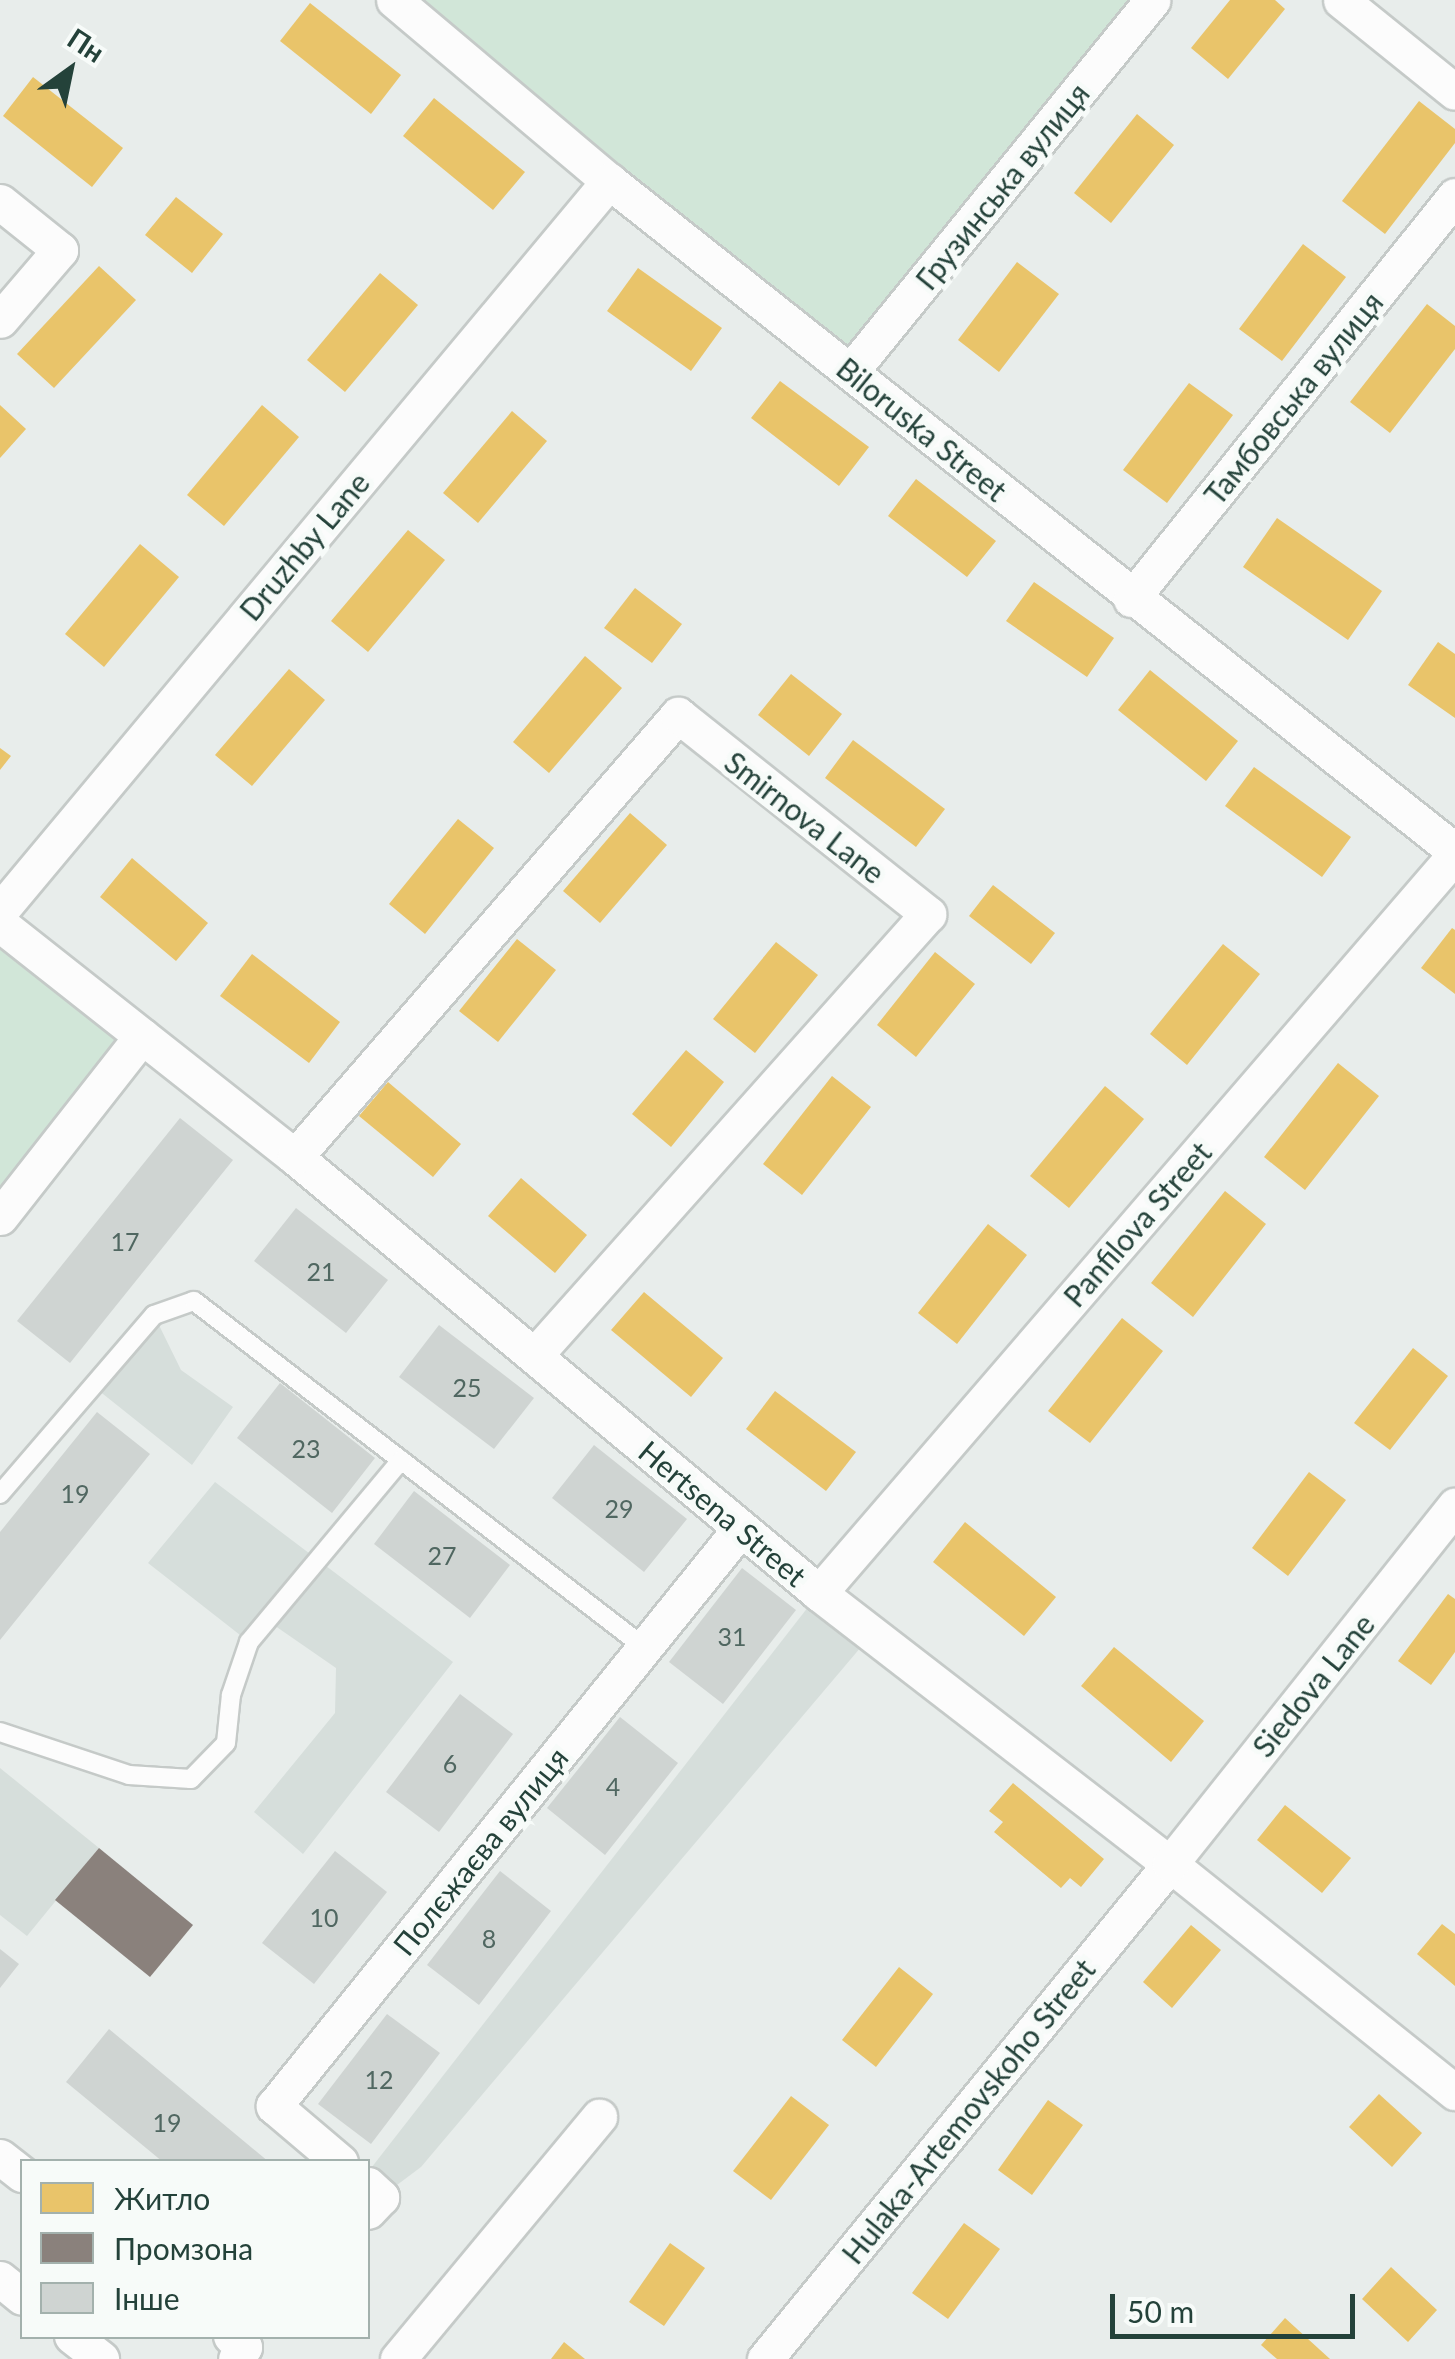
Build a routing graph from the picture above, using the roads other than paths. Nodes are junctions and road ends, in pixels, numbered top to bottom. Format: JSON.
{"nodes":[{"id":1,"x":394,"y":0,"type":"edge"},
{"id":2,"x":1153,"y":0,"type":"edge"},
{"id":3,"x":1341,"y":0,"type":"edge"},
{"id":4,"x":1455,"y":92,"type":"edge"},
{"id":5,"x":609,"y":181,"type":"junction"},
{"id":6,"x":1455,"y":196,"type":"edge"},
{"id":7,"x":0,"y":202,"type":"edge"},
{"id":8,"x":0,"y":320,"type":"edge"},
{"id":9,"x":851,"y":371,"type":"junction"},
{"id":10,"x":1131,"y":599,"type":"junction"},
{"id":11,"x":1455,"y":853,"type":"edge"},
{"id":12,"x":0,"y":911,"type":"edge"},
{"id":13,"x":0,"y":924,"type":"edge"},
{"id":14,"x":142,"y":1036,"type":"junction"},
{"id":15,"x":295,"y":1157,"type":"junction"},
{"id":16,"x":0,"y":1217,"type":"edge"},
{"id":17,"x":535,"y":1355,"type":"junction"},
{"id":18,"x":401,"y":1460,"type":"junction"},
{"id":19,"x":0,"y":1494,"type":"edge"},
{"id":20,"x":1455,"y":1506,"type":"edge"},
{"id":21,"x":740,"y":1529,"type":"junction"},
{"id":22,"x":820,"y":1593,"type":"junction"},
{"id":23,"x":644,"y":1647,"type":"junction"},
{"id":24,"x":0,"y":1732,"type":"edge"},
{"id":25,"x":1170,"y":1864,"type":"junction"},
{"id":26,"x":1455,"y":2092,"type":"edge"},
{"id":27,"x":600,"y":2117,"type":"dead end"},
{"id":28,"x":0,"y":2157,"type":"edge"},
{"id":29,"x":336,"y":2159,"type":"edge"},
{"id":30,"x":20,"y":2172,"type":"edge"},
{"id":31,"x":370,"y":2187,"type":"edge"},
{"id":32,"x":370,"y":2209,"type":"edge"},
{"id":33,"x":0,"y":2280,"type":"edge"},
{"id":34,"x":20,"y":2295,"type":"edge"},
{"id":35,"x":76,"y":2339,"type":"edge"},
{"id":36,"x":101,"y":2359,"type":"edge"},
{"id":37,"x":398,"y":2359,"type":"edge"},
{"id":38,"x":765,"y":2359,"type":"edge"}],
"edges":[{"from":1,"to":5,"type":"street","name":"Biloruska Street"},
{"from":2,"to":9,"type":"street","name":"Грузинська вулиця"},
{"from":3,"to":4,"type":"street"},
{"from":5,"to":9,"type":"street","name":"Biloruska Street"},
{"from":5,"to":12,"type":"street","name":"Druzhby Lane"},
{"from":6,"to":10,"type":"street","name":"Тамбовська вулиця"},
{"from":7,"to":8,"type":"street"},
{"from":9,"to":10,"type":"street","name":"Biloruska Street"},
{"from":10,"to":11,"type":"street","name":"Biloruska Street"},
{"from":11,"to":22,"type":"street","name":"Panfilova Street"},
{"from":13,"to":14,"type":"street","name":"Hertsena Street"},
{"from":14,"to":15,"type":"street","name":"Hertsena Street"},
{"from":14,"to":16,"type":"street"},
{"from":15,"to":17,"type":"street","name":"Hertsena Street"},
{"from":15,"to":17,"type":"street","name":"Smirnova Lane"},
{"from":17,"to":21,"type":"street","name":"Hertsena Street"},
{"from":18,"to":19,"type":"lane"},
{"from":18,"to":23,"type":"lane"},
{"from":18,"to":24,"type":"lane"},
{"from":20,"to":25,"type":"street","name":"Siedova Lane"},
{"from":21,"to":22,"type":"street","name":"Hertsena Street"},
{"from":21,"to":23,"type":"street","name":"Полєжаєва вулиця"},
{"from":22,"to":25,"type":"street","name":"Hertsena Street"},
{"from":23,"to":29,"type":"street","name":"Полєжаєва вулиця"},
{"from":25,"to":26,"type":"street","name":"Hertsena Street"},
{"from":25,"to":38,"type":"street","name":"Hulaka-Artemovskoho Street"},
{"from":27,"to":37,"type":"street"},
{"from":28,"to":30,"type":"street"},
{"from":31,"to":32,"type":"street"},
{"from":33,"to":34,"type":"street"},
{"from":35,"to":36,"type":"street"}]}
